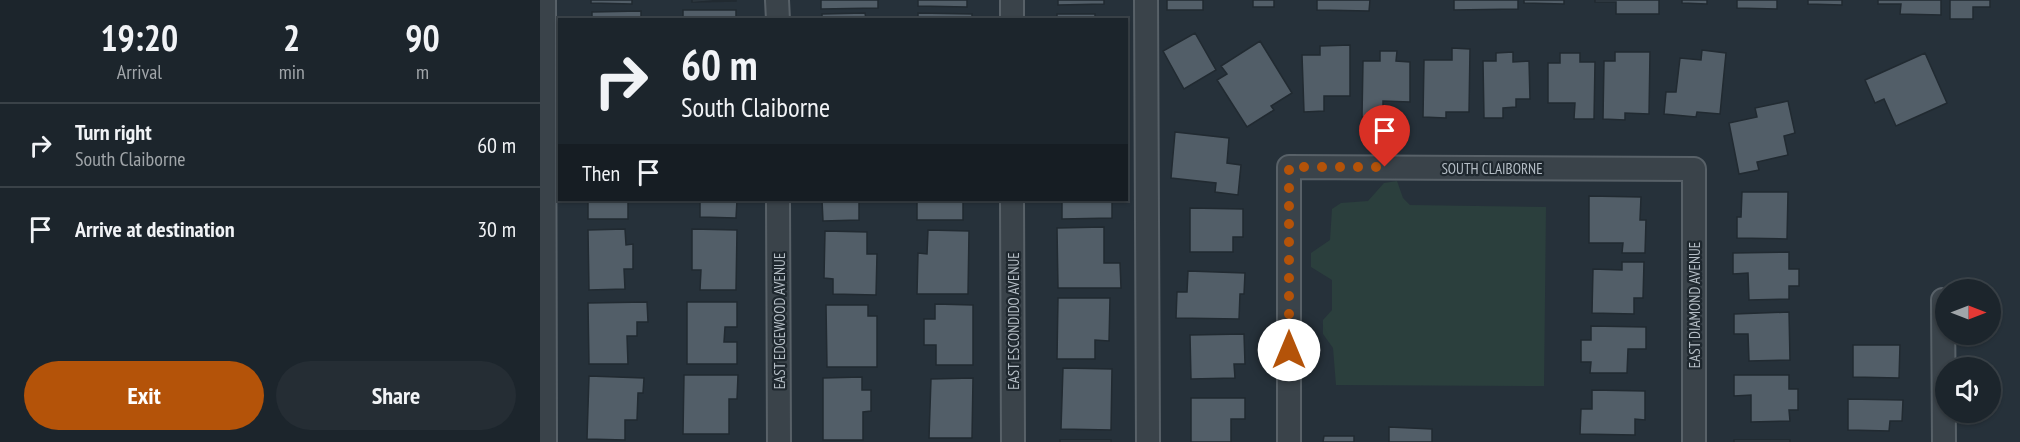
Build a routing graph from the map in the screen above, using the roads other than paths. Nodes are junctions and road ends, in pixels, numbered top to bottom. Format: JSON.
{"nodes":[{"id":1,"x":544,"y":0,"type":"edge"},
{"id":2,"x":777,"y":0,"type":"edge"},
{"id":3,"x":1012,"y":0,"type":"edge"},
{"id":4,"x":1146,"y":0,"type":"edge"},
{"id":5,"x":778,"y":18,"type":"edge"},
{"id":6,"x":1012,"y":18,"type":"edge"},
{"id":7,"x":1694,"y":169,"type":"joint"},
{"id":8,"x":778,"y":201,"type":"edge"},
{"id":9,"x":1012,"y":201,"type":"edge"},
{"id":10,"x":1943,"y":345,"type":"edge"},
{"id":11,"x":545,"y":442,"type":"edge"},
{"id":12,"x":779,"y":442,"type":"edge"},
{"id":13,"x":1013,"y":442,"type":"edge"},
{"id":14,"x":1148,"y":442,"type":"edge"},
{"id":15,"x":1289,"y":442,"type":"edge"},
{"id":16,"x":1694,"y":442,"type":"edge"},
{"id":17,"x":1944,"y":442,"type":"edge"}],
"edges":[{"from":1,"to":11,"type":"street"},
{"from":2,"to":5,"type":"street"},
{"from":3,"to":6,"type":"street"},
{"from":4,"to":14,"type":"street"},
{"from":7,"to":15,"type":"street","name":"SOUTH CLAIBORNE"},
{"from":7,"to":16,"type":"street","name":"EAST DIAMOND AVENUE"},
{"from":8,"to":12,"type":"street","name":"EAST EDGEWOOD AVENUE"},
{"from":9,"to":13,"type":"street","name":"EAST ESCONDIDO AVENUE"},
{"from":10,"to":17,"type":"street"}]}
